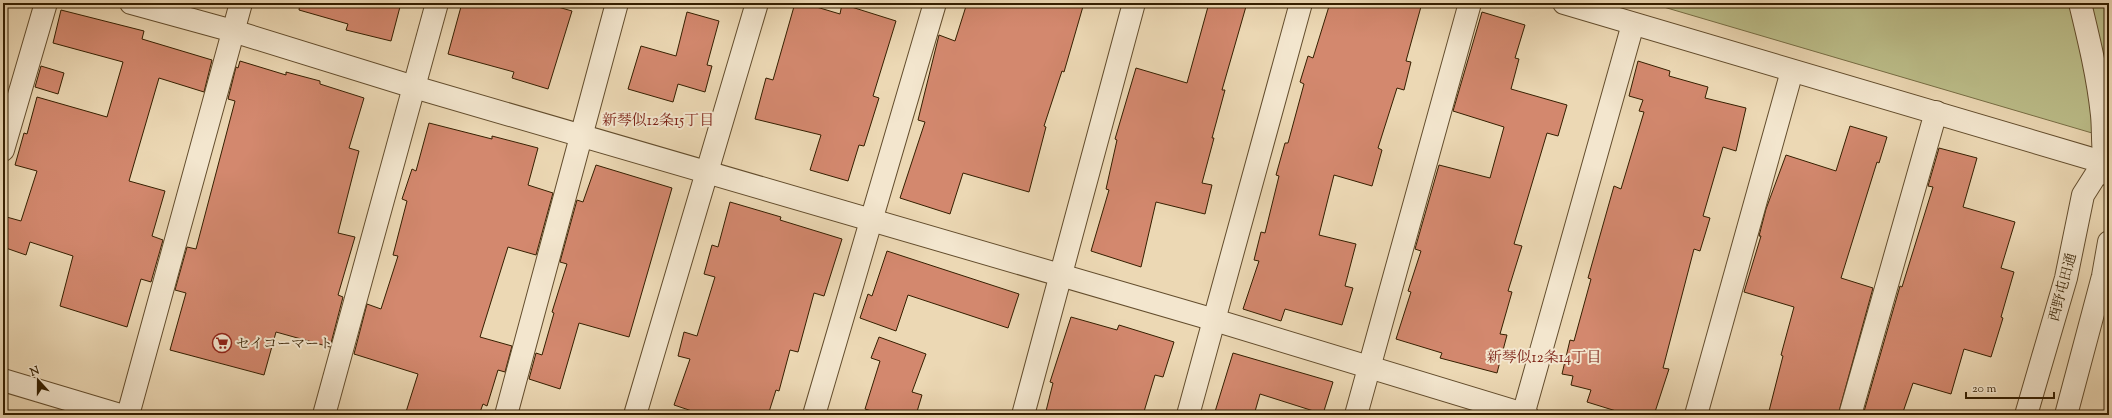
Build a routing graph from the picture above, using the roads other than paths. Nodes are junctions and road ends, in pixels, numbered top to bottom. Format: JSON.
{"nodes":[{"id":1,"x":46,"y":3,"type":"edge"},
{"id":2,"x":131,"y":3,"type":"edge"},
{"id":3,"x":241,"y":3,"type":"edge"},
{"id":4,"x":437,"y":3,"type":"edge"},
{"id":5,"x":617,"y":3,"type":"edge"},
{"id":6,"x":757,"y":3,"type":"edge"},
{"id":7,"x":934,"y":3,"type":"edge"},
{"id":8,"x":1134,"y":3,"type":"edge"},
{"id":9,"x":1301,"y":3,"type":"edge"},
{"id":10,"x":1470,"y":3,"type":"edge"},
{"id":11,"x":1564,"y":3,"type":"edge"},
{"id":12,"x":2080,"y":3,"type":"edge"},
{"id":13,"x":1633,"y":24,"type":"junction"},
{"id":14,"x":234,"y":31,"type":"junction"},
{"id":15,"x":1792,"y":71,"type":"junction"},
{"id":16,"x":414,"y":87,"type":"junction"},
{"id":17,"x":1936,"y":112,"type":"junction"},
{"id":18,"x":581,"y":134,"type":"junction"},
{"id":19,"x":3,"y":150,"type":"edge"},
{"id":20,"x":2107,"y":167,"type":"edge"},
{"id":21,"x":707,"y":171,"type":"junction"},
{"id":22,"x":870,"y":220,"type":"junction"},
{"id":23,"x":2109,"y":242,"type":"edge"},
{"id":24,"x":1060,"y":275,"type":"junction"},
{"id":25,"x":1214,"y":320,"type":"junction"},
{"id":26,"x":1369,"y":366,"type":"junction"},
{"id":27,"x":3,"y":380,"type":"edge"},
{"id":28,"x":109,"y":413,"type":"edge"},
{"id":29,"x":128,"y":415,"type":"edge"},
{"id":30,"x":324,"y":415,"type":"edge"},
{"id":31,"x":506,"y":415,"type":"edge"},
{"id":32,"x":635,"y":415,"type":"edge"},
{"id":33,"x":814,"y":415,"type":"edge"},
{"id":34,"x":1022,"y":415,"type":"edge"},
{"id":35,"x":1188,"y":415,"type":"edge"},
{"id":36,"x":1356,"y":415,"type":"edge"},
{"id":37,"x":1524,"y":415,"type":"edge"},
{"id":38,"x":1696,"y":415,"type":"edge"},
{"id":39,"x":1850,"y":415,"type":"edge"},
{"id":40,"x":2026,"y":415,"type":"edge"},
{"id":41,"x":2066,"y":415,"type":"edge"}],
"edges":[{"from":1,"to":19,"type":"street"},
{"from":2,"to":14,"type":"street"},
{"from":3,"to":14,"type":"street"},
{"from":4,"to":16,"type":"street"},
{"from":5,"to":18,"type":"street"},
{"from":6,"to":21,"type":"street"},
{"from":7,"to":22,"type":"street"},
{"from":8,"to":24,"type":"street"},
{"from":9,"to":25,"type":"street"},
{"from":10,"to":26,"type":"street"},
{"from":11,"to":13,"type":"street"},
{"from":12,"to":20,"type":"street"},
{"from":13,"to":15,"type":"street"},
{"from":13,"to":37,"type":"street"},
{"from":14,"to":16,"type":"street"},
{"from":14,"to":29,"type":"street"},
{"from":15,"to":17,"type":"street"},
{"from":15,"to":38,"type":"street"},
{"from":16,"to":18,"type":"street"},
{"from":16,"to":30,"type":"street"},
{"from":17,"to":20,"type":"street"},
{"from":17,"to":39,"type":"street"},
{"from":18,"to":21,"type":"street"},
{"from":18,"to":31,"type":"street"},
{"from":20,"to":40,"type":"street","name":"西野屯田通"},
{"from":21,"to":22,"type":"street"},
{"from":21,"to":32,"type":"street"},
{"from":22,"to":24,"type":"street"},
{"from":22,"to":33,"type":"street"},
{"from":23,"to":41,"type":"street"},
{"from":24,"to":25,"type":"street"},
{"from":24,"to":34,"type":"street"},
{"from":25,"to":26,"type":"street"},
{"from":25,"to":35,"type":"street"},
{"from":26,"to":36,"type":"street"},
{"from":26,"to":37,"type":"street"},
{"from":27,"to":28,"type":"street"}]}
